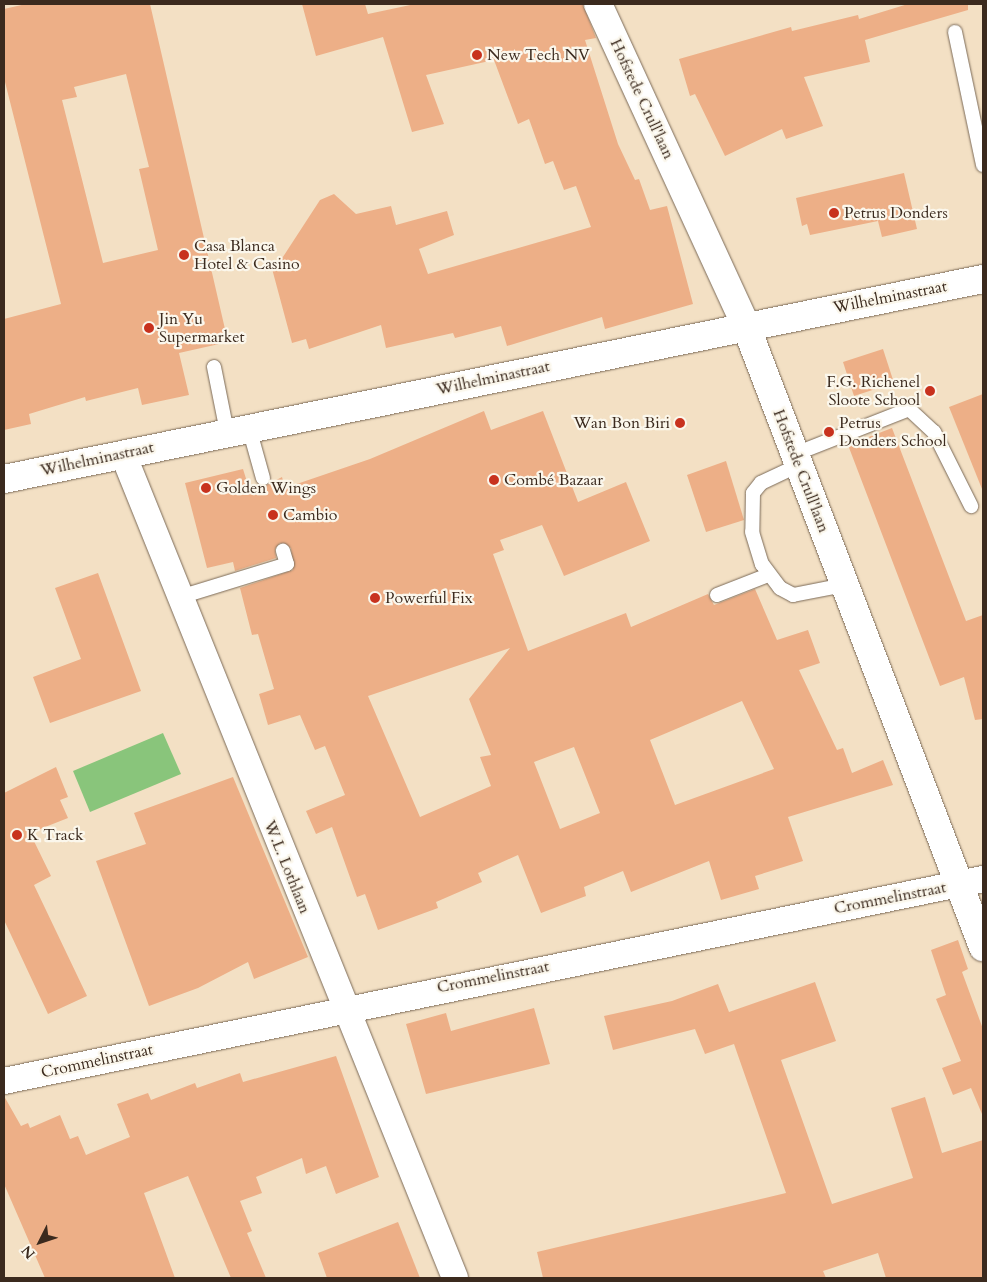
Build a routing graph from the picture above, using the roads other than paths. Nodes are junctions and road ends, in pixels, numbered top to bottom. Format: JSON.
{"nodes":[{"id":1,"x":598,"y":4,"type":"edge"},
{"id":2,"x":955,"y":32,"type":"dead end"},
{"id":3,"x":983,"y":165,"type":"edge"},
{"id":4,"x":983,"y":279,"type":"edge"},
{"id":5,"x":746,"y":326,"type":"junction"},
{"id":6,"x":214,"y":367,"type":"dead end"},
{"id":7,"x":238,"y":430,"type":"junction"},
{"id":8,"x":123,"y":454,"type":"junction"},
{"id":9,"x":797,"y":460,"type":"junction"},
{"id":10,"x":263,"y":478,"type":"dead end"},
{"id":11,"x":4,"y":479,"type":"edge"},
{"id":12,"x":971,"y":506,"type":"dead end"},
{"id":13,"x":283,"y":551,"type":"dead end"},
{"id":14,"x":768,"y":575,"type":"junction"},
{"id":15,"x":844,"y":585,"type":"junction"},
{"id":16,"x":717,"y":595,"type":"dead end"},
{"id":17,"x":180,"y":597,"type":"junction"},
{"id":18,"x":970,"y":882,"type":"edge"},
{"id":19,"x":983,"y":947,"type":"edge"},
{"id":20,"x":342,"y":1008,"type":"junction"},
{"id":21,"x":4,"y":1080,"type":"edge"},
{"id":22,"x":455,"y":1278,"type":"edge"}],
"edges":[{"from":1,"to":5,"type":"street","name":"Hofstede Crull'laan"},
{"from":2,"to":3,"type":"lane"},
{"from":4,"to":5,"type":"street","name":"Wilhelminastraat"},
{"from":5,"to":7,"type":"street","name":"Wilhelminastraat"},
{"from":5,"to":9,"type":"street","name":"Hofstede Crull'laan"},
{"from":6,"to":7,"type":"lane"},
{"from":7,"to":8,"type":"street","name":"Wilhelminastraat"},
{"from":7,"to":10,"type":"lane"},
{"from":8,"to":11,"type":"street","name":"Wilhelminastraat"},
{"from":8,"to":17,"type":"street","name":"W.L. Lothlaan"},
{"from":9,"to":12,"type":"lane"},
{"from":9,"to":14,"type":"lane"},
{"from":9,"to":15,"type":"street","name":"Hofstede Crull'laan"},
{"from":13,"to":17,"type":"lane"},
{"from":14,"to":15,"type":"lane"},
{"from":14,"to":16,"type":"lane"},
{"from":15,"to":18,"type":"street","name":"Hofstede Crull'laan"},
{"from":17,"to":20,"type":"street","name":"W.L. Lothlaan"},
{"from":18,"to":19,"type":"street","name":"Hofstede Crull'laan"},
{"from":18,"to":20,"type":"street","name":"Crommelinstraat"},
{"from":20,"to":21,"type":"street","name":"Crommelinstraat"},
{"from":20,"to":22,"type":"street","name":"W.L. Lothlaan"}]}
